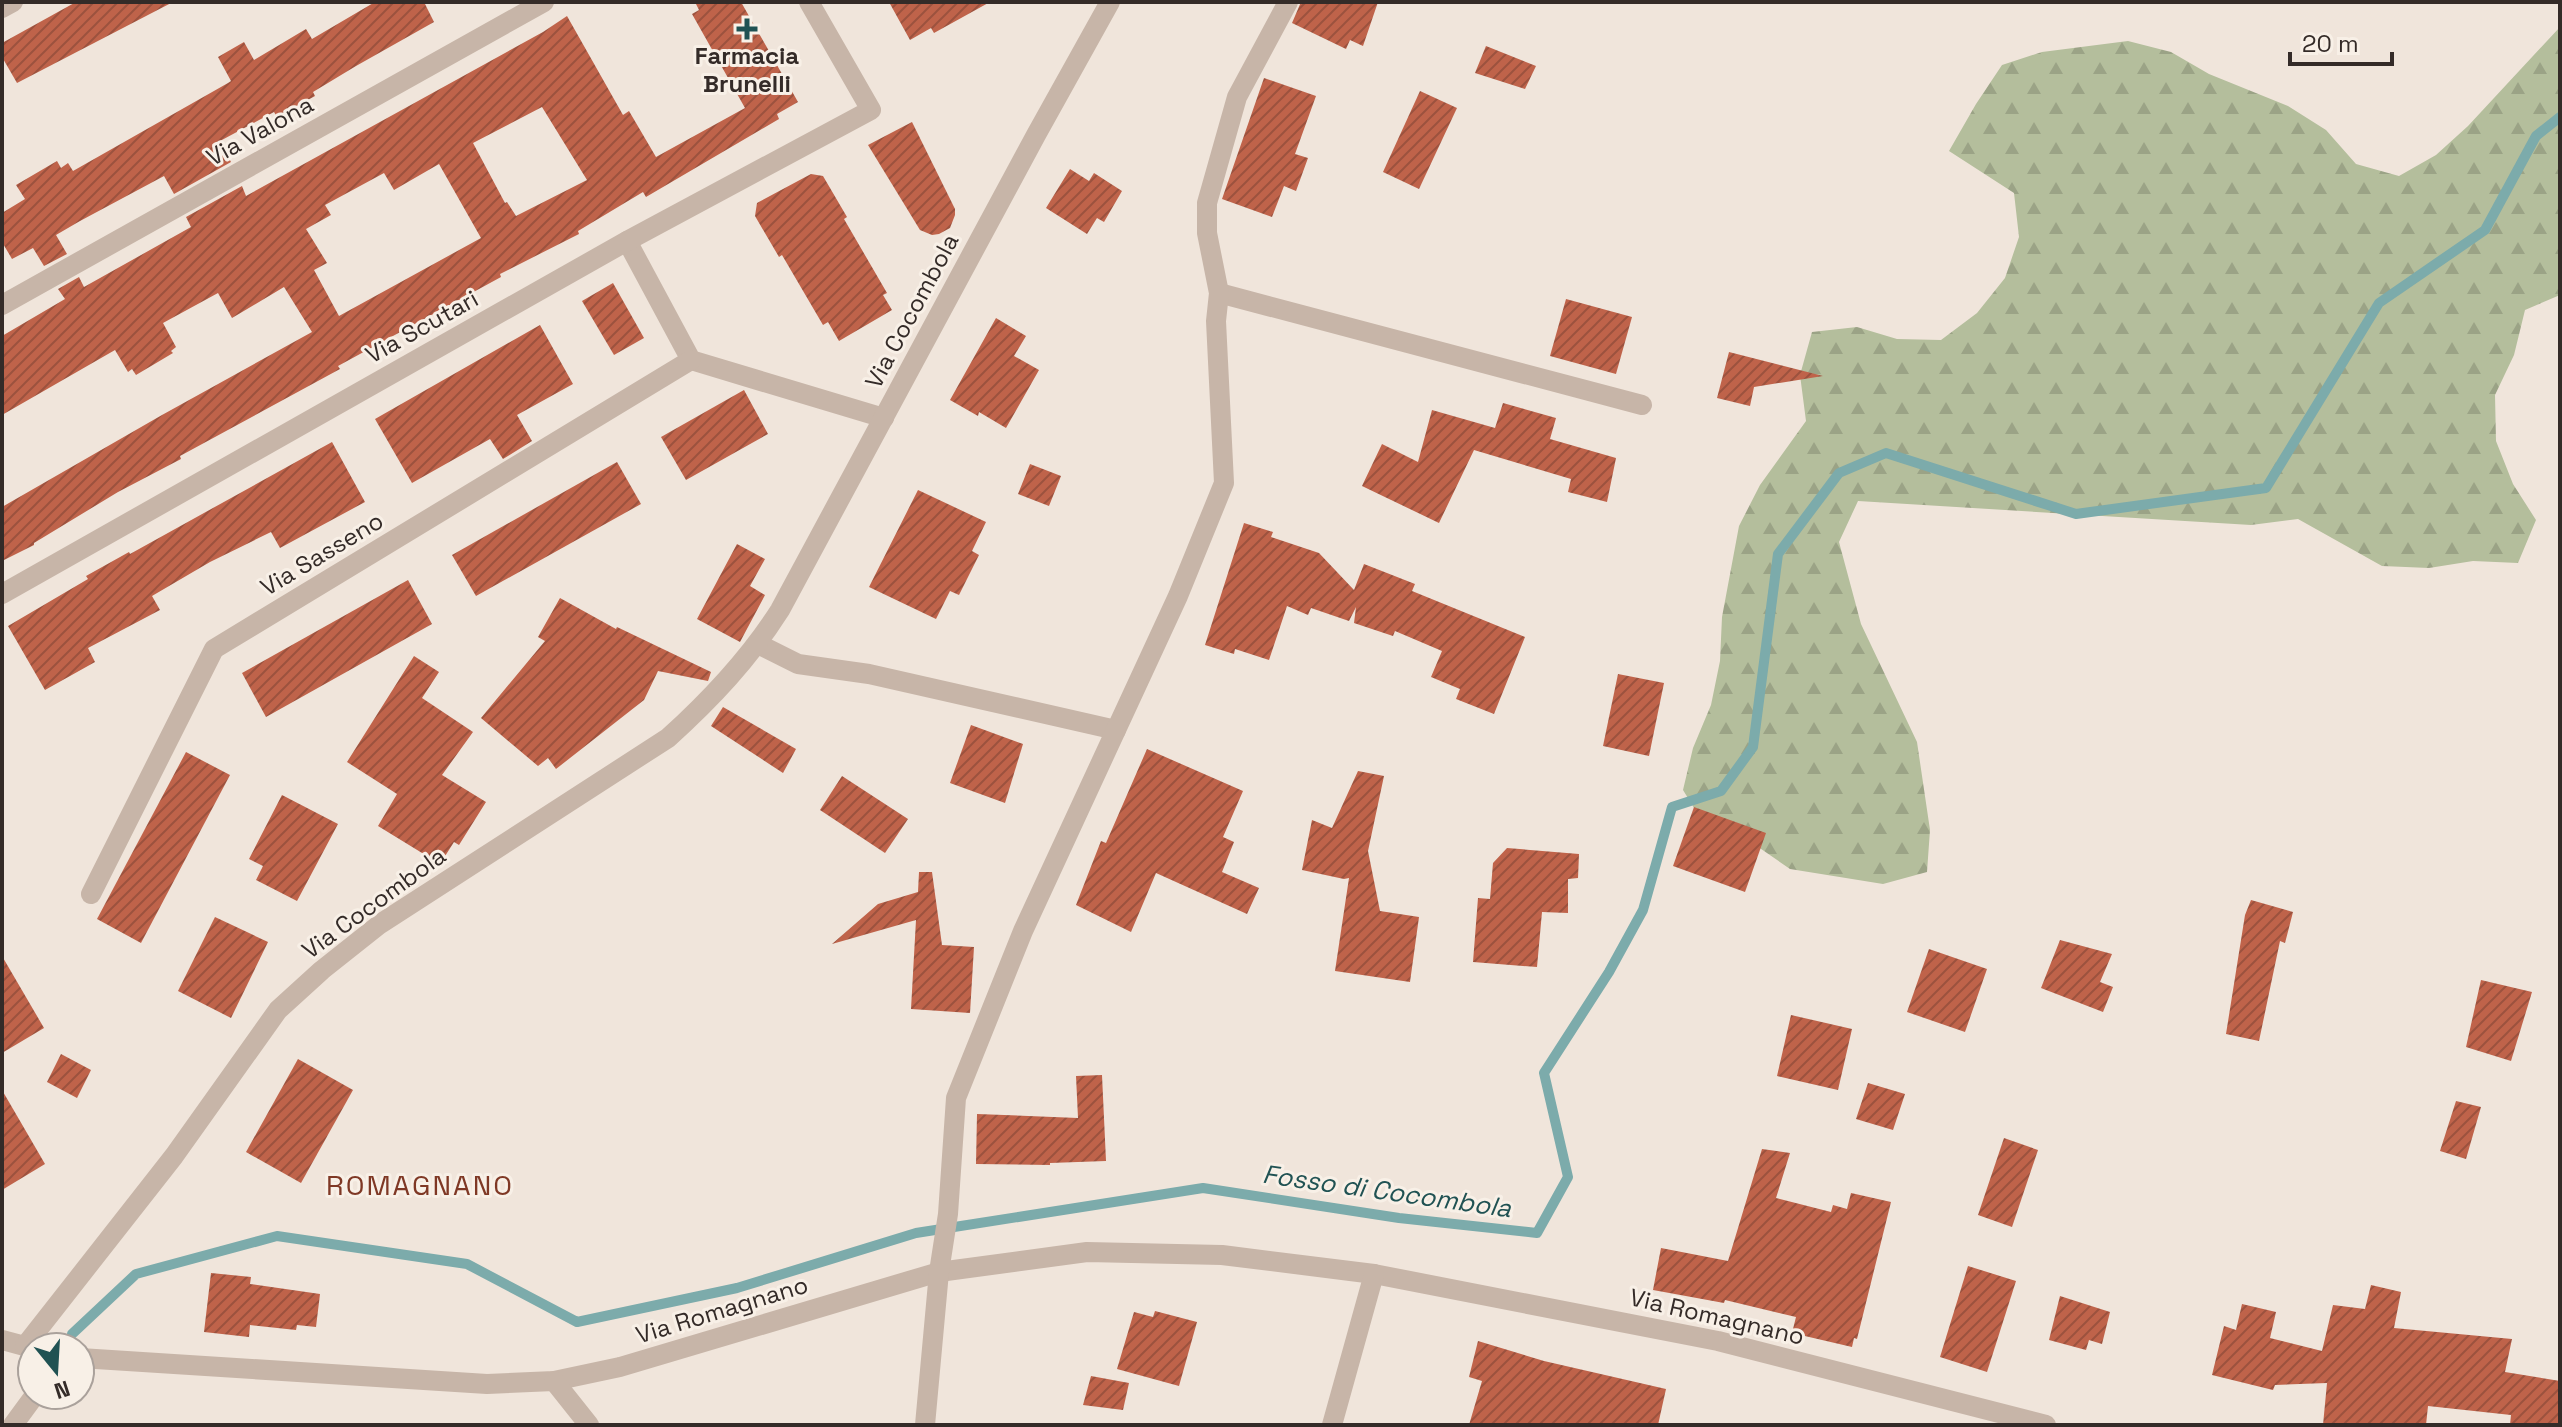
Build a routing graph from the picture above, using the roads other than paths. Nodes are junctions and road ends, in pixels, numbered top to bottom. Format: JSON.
{"nodes":[{"id":1,"x":13,"y":2,"type":"edge"},
{"id":2,"x":544,"y":2,"type":"edge"},
{"id":3,"x":809,"y":2,"type":"edge"},
{"id":4,"x":1110,"y":2,"type":"edge"},
{"id":5,"x":1288,"y":2,"type":"edge"},
{"id":6,"x":2,"y":8,"type":"edge"},
{"id":7,"x":627,"y":241,"type":"junction"},
{"id":8,"x":1219,"y":293,"type":"junction"},
{"id":9,"x":2,"y":305,"type":"edge"},
{"id":10,"x":691,"y":360,"type":"junction"},
{"id":11,"x":1642,"y":405,"type":"dead end"},
{"id":12,"x":884,"y":418,"type":"junction"},
{"id":13,"x":2,"y":594,"type":"edge"},
{"id":14,"x":758,"y":644,"type":"junction"},
{"id":15,"x":1116,"y":730,"type":"junction"},
{"id":16,"x":91,"y":894,"type":"dead end"},
{"id":17,"x":941,"y":1262,"type":"junction"},
{"id":18,"x":1374,"y":1274,"type":"junction"},
{"id":19,"x":40,"y":1331,"type":"edge"},
{"id":20,"x":96,"y":1359,"type":"edge"},
{"id":21,"x":554,"y":1381,"type":"junction"},
{"id":22,"x":589,"y":1425,"type":"edge"},
{"id":23,"x":925,"y":1425,"type":"edge"},
{"id":24,"x":1332,"y":1425,"type":"edge"},
{"id":25,"x":2046,"y":1425,"type":"edge"}],
"edges":[{"from":1,"to":6,"type":"street"},
{"from":2,"to":9,"type":"street","name":"Via Valona"},
{"from":3,"to":7,"type":"street","name":"Via Scutari"},
{"from":4,"to":12,"type":"street","name":"Via Cocombola"},
{"from":5,"to":8,"type":"street"},
{"from":7,"to":10,"type":"street"},
{"from":7,"to":13,"type":"street","name":"Via Scutari"},
{"from":8,"to":11,"type":"street"},
{"from":8,"to":15,"type":"street"},
{"from":10,"to":12,"type":"street"},
{"from":10,"to":16,"type":"street","name":"Via Sasseno"},
{"from":12,"to":14,"type":"street","name":"Via Cocombola"},
{"from":14,"to":15,"type":"street"},
{"from":14,"to":19,"type":"street","name":"Via Cocombola"},
{"from":15,"to":17,"type":"street"},
{"from":17,"to":18,"type":"street","name":"Via Romagnano"},
{"from":17,"to":21,"type":"street","name":"Via Romagnano"},
{"from":17,"to":23,"type":"street"},
{"from":18,"to":24,"type":"street"},
{"from":18,"to":25,"type":"street","name":"Via Romagnano"},
{"from":20,"to":21,"type":"street","name":"Via Romagnano"},
{"from":21,"to":22,"type":"street"}]}
